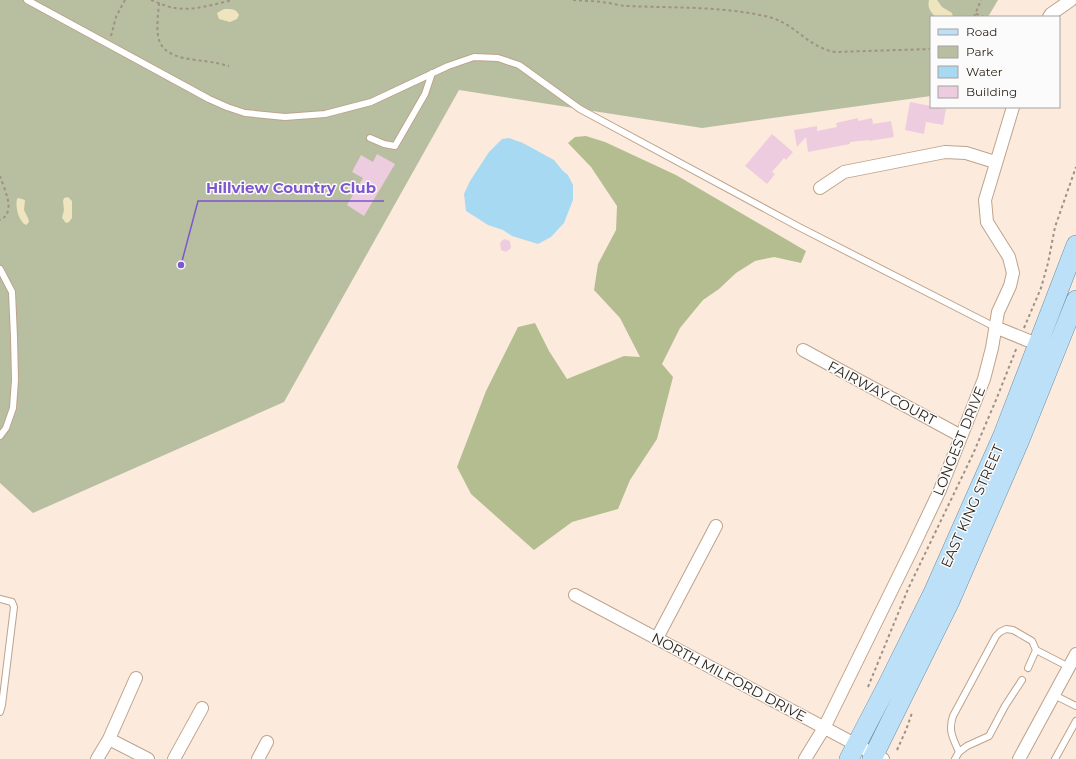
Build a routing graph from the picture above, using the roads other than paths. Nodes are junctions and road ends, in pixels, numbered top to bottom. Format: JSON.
{"nodes":[{"id":1,"x":27,"y":0,"type":"edge"},
{"id":2,"x":1070,"y":0,"type":"edge"},
{"id":3,"x":1050,"y":16,"type":"edge"},
{"id":4,"x":432,"y":73,"type":"junction"},
{"id":5,"x":1013,"y":108,"type":"edge"},
{"id":6,"x":370,"y":138,"type":"dead end"},
{"id":7,"x":996,"y":162,"type":"junction"},
{"id":8,"x":820,"y":188,"type":"dead end"},
{"id":9,"x":1076,"y":244,"type":"edge"},
{"id":10,"x":0,"y":269,"type":"edge"},
{"id":11,"x":1076,"y":300,"type":"edge"},
{"id":12,"x":995,"y":328,"type":"junction"},
{"id":13,"x":1029,"y":341,"type":"junction"},
{"id":14,"x":803,"y":350,"type":"dead end"},
{"id":15,"x":1055,"y":352,"type":"junction"},
{"id":16,"x":0,"y":436,"type":"edge"},
{"id":17,"x":961,"y":436,"type":"junction"},
{"id":18,"x":716,"y":526,"type":"dead end"},
{"id":19,"x":575,"y":595,"type":"dead end"},
{"id":20,"x":0,"y":599,"type":"edge"},
{"id":21,"x":657,"y":638,"type":"junction"},
{"id":22,"x":1036,"y":650,"type":"junction"},
{"id":23,"x":1076,"y":654,"type":"edge"},
{"id":24,"x":1069,"y":667,"type":"junction"},
{"id":25,"x":1028,"y":668,"type":"dead end"},
{"id":26,"x":136,"y":678,"type":"dead end"},
{"id":27,"x":1022,"y":680,"type":"dead end"},
{"id":28,"x":1054,"y":695,"type":"junction"},
{"id":29,"x":1076,"y":706,"type":"edge"},
{"id":30,"x":202,"y":708,"type":"dead end"},
{"id":31,"x":0,"y":712,"type":"edge"},
{"id":32,"x":1076,"y":721,"type":"edge"},
{"id":33,"x":824,"y":728,"type":"junction"},
{"id":34,"x":109,"y":739,"type":"junction"},
{"id":35,"x":267,"y":742,"type":"dead end"},
{"id":36,"x":853,"y":752,"type":"edge"},
{"id":37,"x":959,"y":752,"type":"junction"},
{"id":38,"x":877,"y":758,"type":"edge"},
{"id":39,"x":96,"y":759,"type":"edge"},
{"id":40,"x":148,"y":759,"type":"edge"},
{"id":41,"x":174,"y":759,"type":"edge"},
{"id":42,"x":258,"y":759,"type":"edge"},
{"id":43,"x":805,"y":759,"type":"edge"},
{"id":44,"x":955,"y":759,"type":"edge"},
{"id":45,"x":1019,"y":759,"type":"edge"},
{"id":46,"x":1055,"y":759,"type":"edge"}],
"edges":[{"from":1,"to":4,"type":"lane"},
{"from":2,"to":3,"type":"street"},
{"from":4,"to":6,"type":"lane"},
{"from":4,"to":12,"type":"lane"},
{"from":5,"to":7,"type":"street","name":"LONGEST DRIVE"},
{"from":7,"to":8,"type":"street"},
{"from":7,"to":12,"type":"street","name":"LONGEST DRIVE"},
{"from":9,"to":13,"type":"main road","name":"EAST KING STREET"},
{"from":10,"to":16,"type":"lane"},
{"from":11,"to":15,"type":"main road","name":"EAST KING STREET"},
{"from":12,"to":13,"type":"street"},
{"from":12,"to":17,"type":"street","name":"LONGEST DRIVE"},
{"from":13,"to":15,"type":"street"},
{"from":13,"to":36,"type":"main road","name":"EAST KING STREET"},
{"from":14,"to":17,"type":"street","name":"FAIRWAY COURT"},
{"from":15,"to":38,"type":"main road","name":"EAST KING STREET"},
{"from":17,"to":33,"type":"street","name":"LONGEST DRIVE"},
{"from":18,"to":21,"type":"street"},
{"from":19,"to":21,"type":"street","name":"NORTH MILFORD DRIVE"},
{"from":20,"to":31,"type":"lane"},
{"from":21,"to":33,"type":"street","name":"NORTH MILFORD DRIVE"},
{"from":22,"to":24,"type":"lane"},
{"from":22,"to":25,"type":"lane"},
{"from":22,"to":37,"type":"lane"},
{"from":23,"to":24,"type":"street"},
{"from":24,"to":28,"type":"street"},
{"from":26,"to":34,"type":"street"},
{"from":27,"to":37,"type":"lane"},
{"from":28,"to":29,"type":"lane"},
{"from":28,"to":45,"type":"street"},
{"from":30,"to":41,"type":"street"},
{"from":32,"to":46,"type":"lane"},
{"from":33,"to":36,"type":"street","name":"NORTH MILFORD DRIVE"},
{"from":33,"to":43,"type":"street","name":"LONGEST DRIVE"},
{"from":34,"to":39,"type":"street"},
{"from":34,"to":40,"type":"street"},
{"from":35,"to":42,"type":"street"},
{"from":36,"to":38,"type":"street","name":"NORTH MILFORD DRIVE"},
{"from":37,"to":44,"type":"lane"}]}
